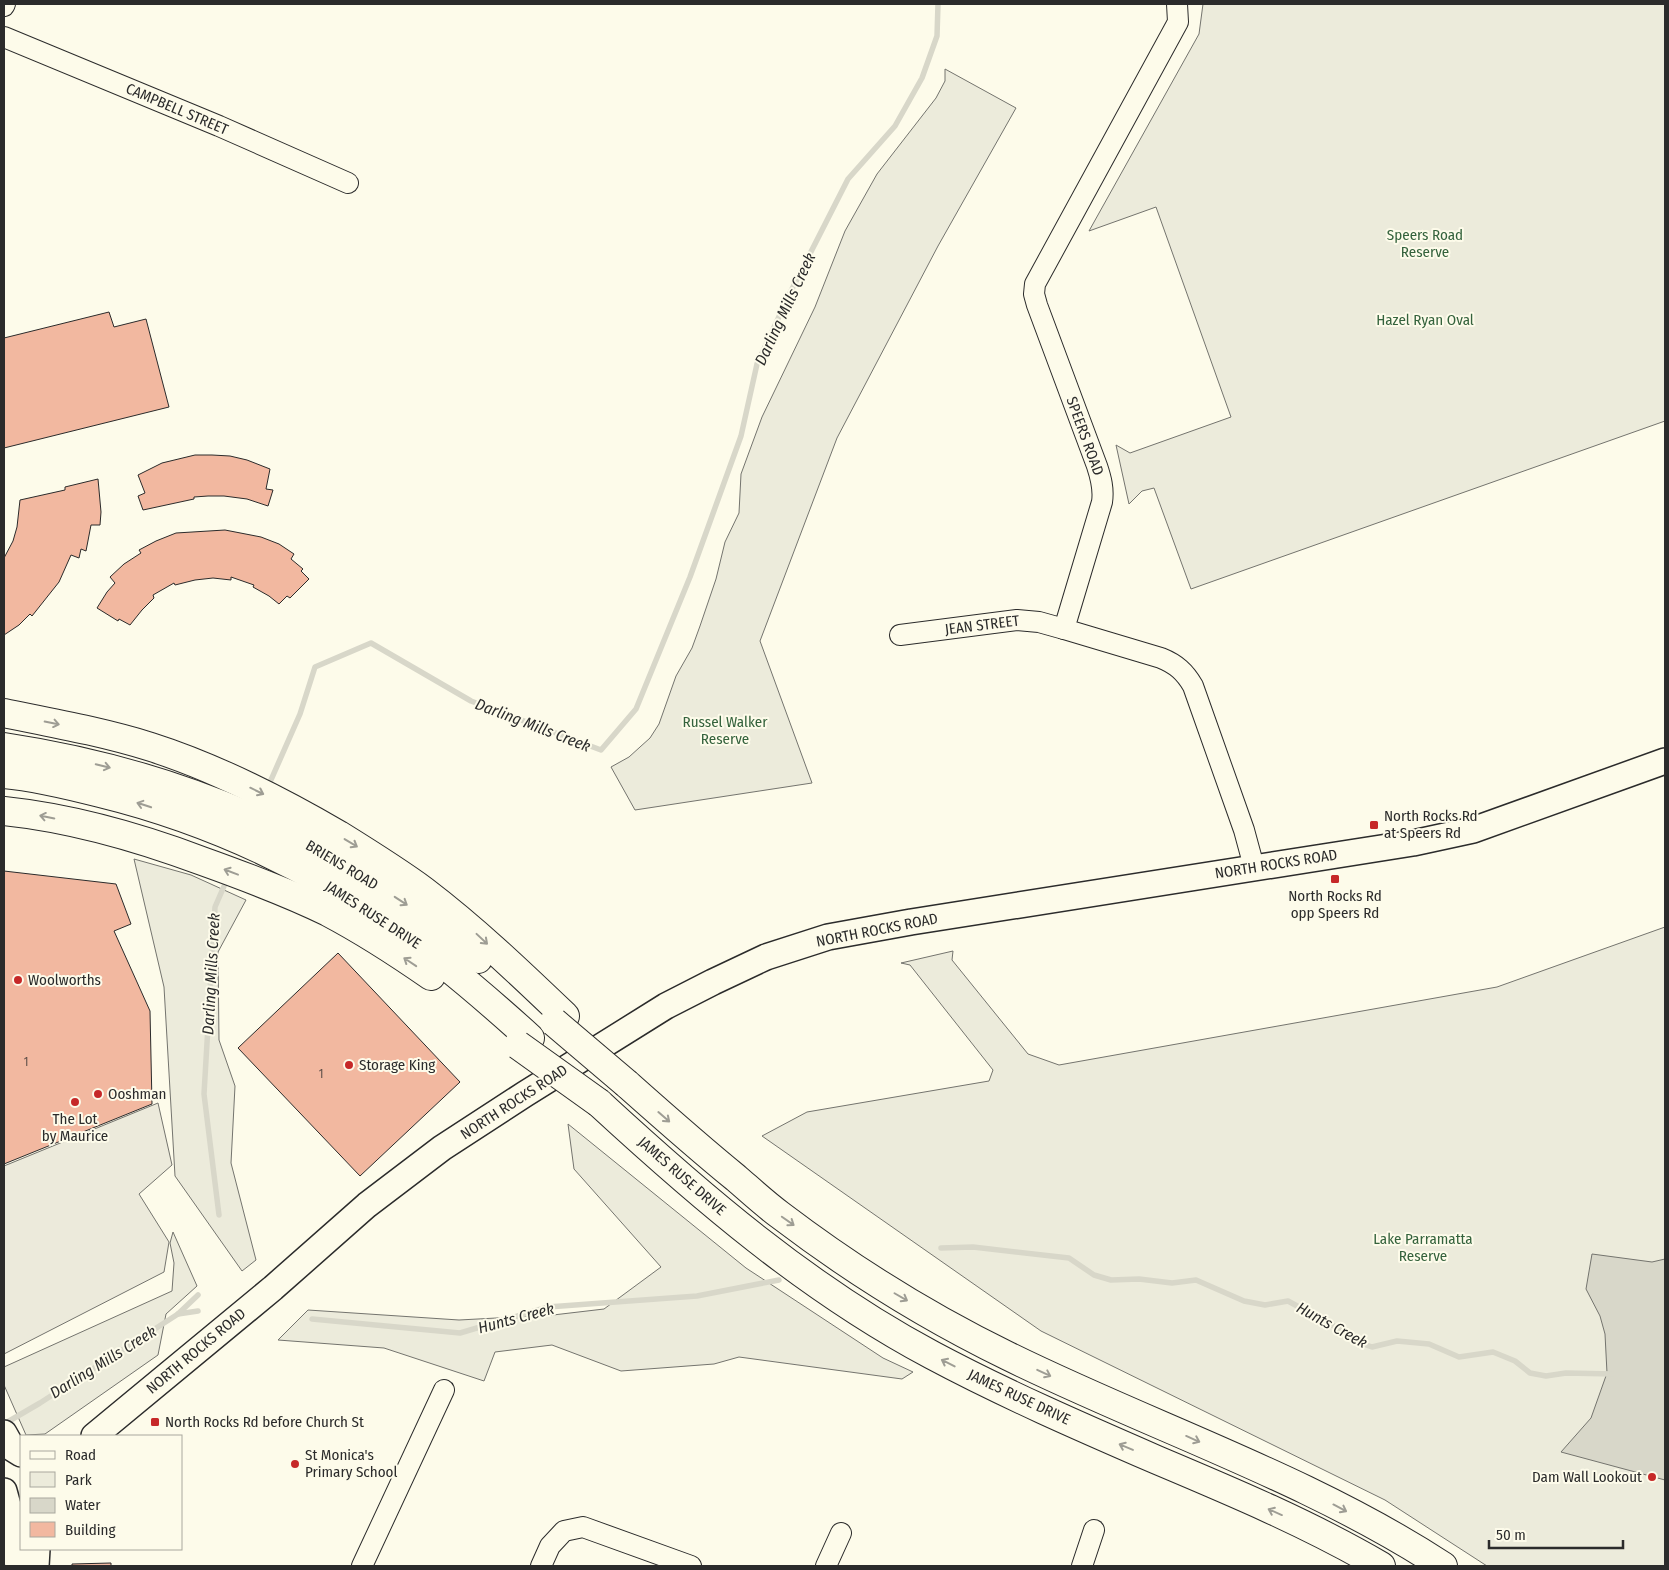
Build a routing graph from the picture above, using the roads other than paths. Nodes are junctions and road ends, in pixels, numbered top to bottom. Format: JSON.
{"nodes":[{"id":1,"x":1177,"y":4,"type":"edge"},
{"id":2,"x":4,"y":36,"type":"edge"},
{"id":3,"x":348,"y":183,"type":"dead end"},
{"id":4,"x":1064,"y":629,"type":"junction"},
{"id":5,"x":900,"y":635,"type":"dead end"},
{"id":6,"x":4,"y":714,"type":"edge"},
{"id":7,"x":4,"y":748,"type":"edge"},
{"id":8,"x":1665,"y":761,"type":"edge"},
{"id":9,"x":4,"y":774,"type":"edge"},
{"id":10,"x":196,"y":808,"type":"junction"},
{"id":11,"x":4,"y":811,"type":"edge"},
{"id":12,"x":299,"y":841,"type":"junction"},
{"id":13,"x":1254,"y":867,"type":"junction"},
{"id":14,"x":524,"y":1041,"type":"junction"},
{"id":15,"x":444,"y":1390,"type":"dead end"},
{"id":16,"x":96,"y":1434,"type":"edge"},
{"id":17,"x":9,"y":1502,"type":"edge"},
{"id":18,"x":1094,"y":1530,"type":"dead end"},
{"id":19,"x":841,"y":1533,"type":"dead end"},
{"id":20,"x":37,"y":1550,"type":"edge"},
{"id":21,"x":18,"y":1566,"type":"edge"},
{"id":22,"x":36,"y":1566,"type":"edge"},
{"id":23,"x":362,"y":1566,"type":"edge"},
{"id":24,"x":541,"y":1566,"type":"edge"},
{"id":25,"x":690,"y":1566,"type":"edge"},
{"id":26,"x":826,"y":1566,"type":"edge"},
{"id":27,"x":1082,"y":1566,"type":"edge"},
{"id":28,"x":1381,"y":1566,"type":"edge"},
{"id":29,"x":1443,"y":1566,"type":"edge"}],
"edges":[{"from":1,"to":4,"type":"street","name":"SPEERS ROAD"},
{"from":2,"to":3,"type":"street","name":"CAMPBELL STREET"},
{"from":4,"to":5,"type":"street","name":"JEAN STREET"},
{"from":4,"to":13,"type":"street"},
{"from":6,"to":12,"type":"highway","one_way":true},
{"from":7,"to":10,"type":"highway","name":"BRIENS ROAD","one_way":true},
{"from":8,"to":13,"type":"main road","name":"NORTH ROCKS ROAD"},
{"from":10,"to":9,"type":"highway","one_way":true},
{"from":10,"to":12,"type":"highway","name":"BRIENS ROAD"},
{"from":14,"to":11,"type":"highway","one_way":true},
{"from":12,"to":14,"type":"highway","name":"JAMES RUSE DRIVE"},
{"from":12,"to":29,"type":"highway","name":"BRIENS ROAD","one_way":true,"bridge":true},
{"from":13,"to":16,"type":"main road","name":"NORTH ROCKS ROAD"},
{"from":28,"to":14,"type":"highway","name":"JAMES RUSE DRIVE","one_way":true,"bridge":true},
{"from":15,"to":23,"type":"street"},
{"from":17,"to":21,"type":"main road"},
{"from":18,"to":27,"type":"street"},
{"from":19,"to":26,"type":"street"},
{"from":20,"to":22,"type":"main road"},
{"from":24,"to":25,"type":"street"}]}
